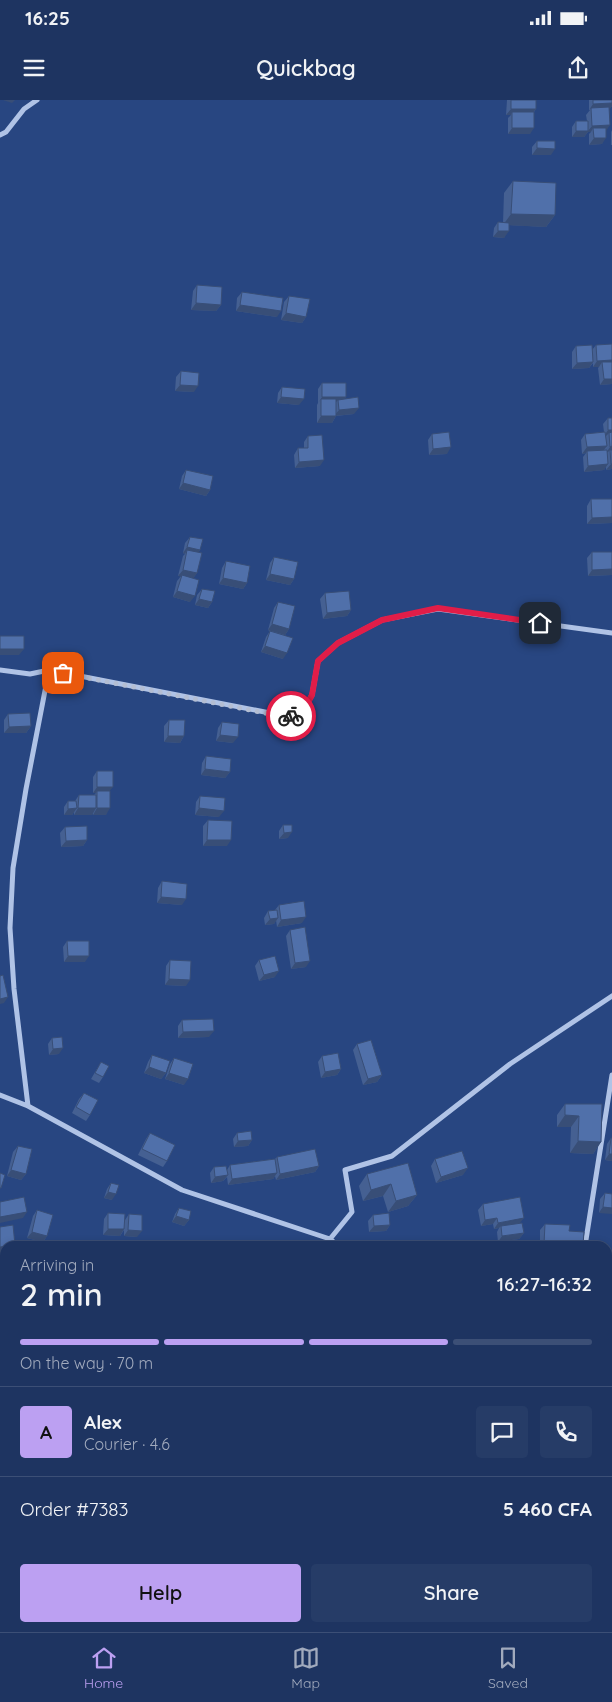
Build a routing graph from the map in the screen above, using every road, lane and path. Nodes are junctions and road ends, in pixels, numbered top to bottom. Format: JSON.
{"nodes":[{"id":1,"x":38,"y":100,"type":"edge"},
{"id":2,"x":0,"y":135,"type":"edge"},
{"id":3,"x":612,"y":633,"type":"edge"},
{"id":4,"x":0,"y":670,"type":"edge"},
{"id":5,"x":49,"y":670,"type":"junction"},
{"id":6,"x":612,"y":996,"type":"edge"},
{"id":7,"x":612,"y":1075,"type":"edge"},
{"id":8,"x":0,"y":1095,"type":"edge"},
{"id":9,"x":28,"y":1106,"type":"junction"},
{"id":10,"x":330,"y":1239,"type":"junction"},
{"id":11,"x":332,"y":1241,"type":"edge"},
{"id":12,"x":586,"y":1241,"type":"edge"}],
"edges":[{"from":1,"to":2,"type":"street"},
{"from":3,"to":5,"type":"street"},
{"from":4,"to":5,"type":"street"},
{"from":5,"to":9,"type":"street"},
{"from":6,"to":10,"type":"street"},
{"from":7,"to":12,"type":"street"},
{"from":8,"to":9,"type":"street"},
{"from":9,"to":10,"type":"street"},
{"from":10,"to":11,"type":"street"}]}
